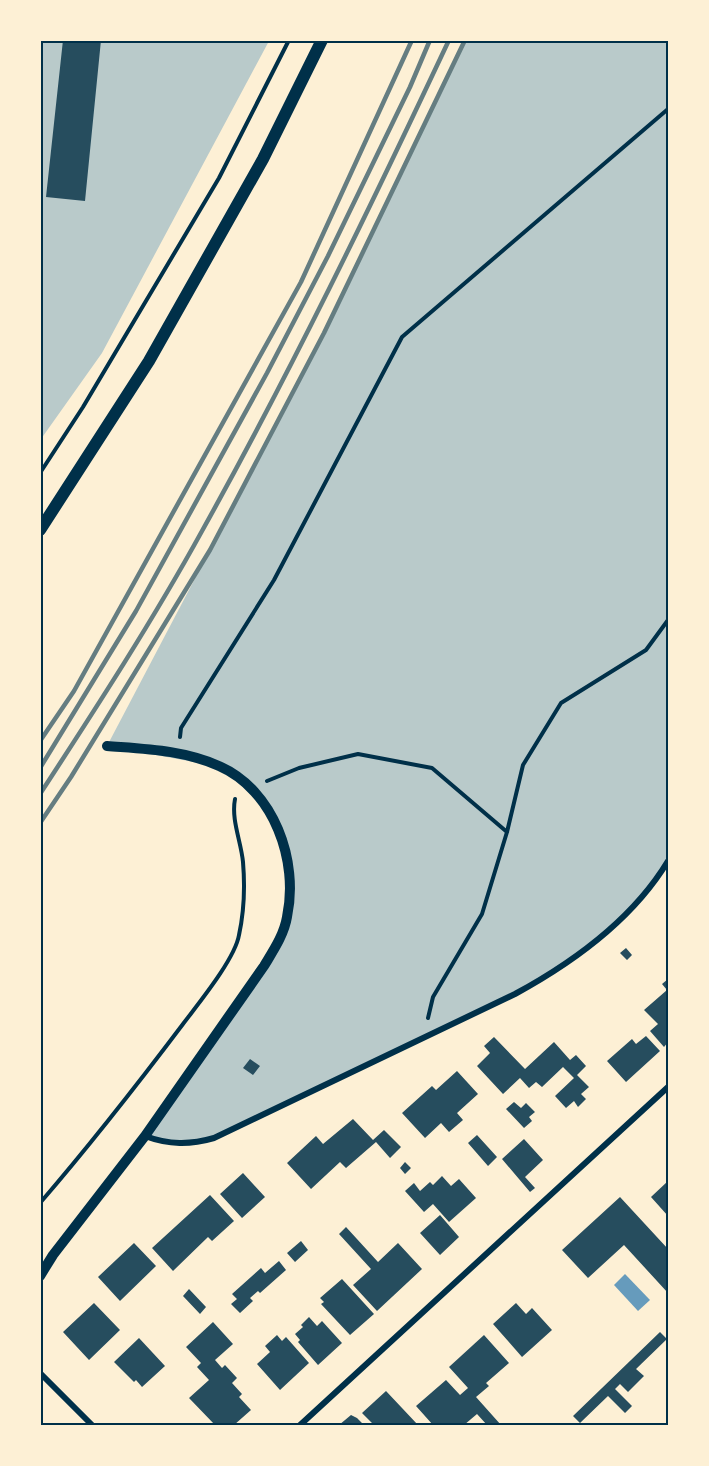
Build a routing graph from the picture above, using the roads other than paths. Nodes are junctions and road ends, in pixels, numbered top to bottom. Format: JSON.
{"nodes":[{"id":1,"x":322,"y":40,"type":"edge"},
{"id":2,"x":40,"y":530,"type":"edge"},
{"id":3,"x":107,"y":746,"type":"dead end"},
{"id":4,"x":669,"y":861,"type":"edge"},
{"id":5,"x":669,"y":1087,"type":"edge"},
{"id":6,"x":145,"y":1136,"type":"junction"},
{"id":7,"x":40,"y":1276,"type":"edge"},
{"id":8,"x":40,"y":1373,"type":"edge"},
{"id":9,"x":93,"y":1425,"type":"edge"},
{"id":10,"x":299,"y":1425,"type":"edge"}],
"edges":[{"from":1,"to":2,"type":"main road"},
{"from":3,"to":6,"type":"street"},
{"from":4,"to":6,"type":"street"},
{"from":5,"to":10,"type":"street"},
{"from":6,"to":7,"type":"street"},
{"from":8,"to":9,"type":"street"}]}
